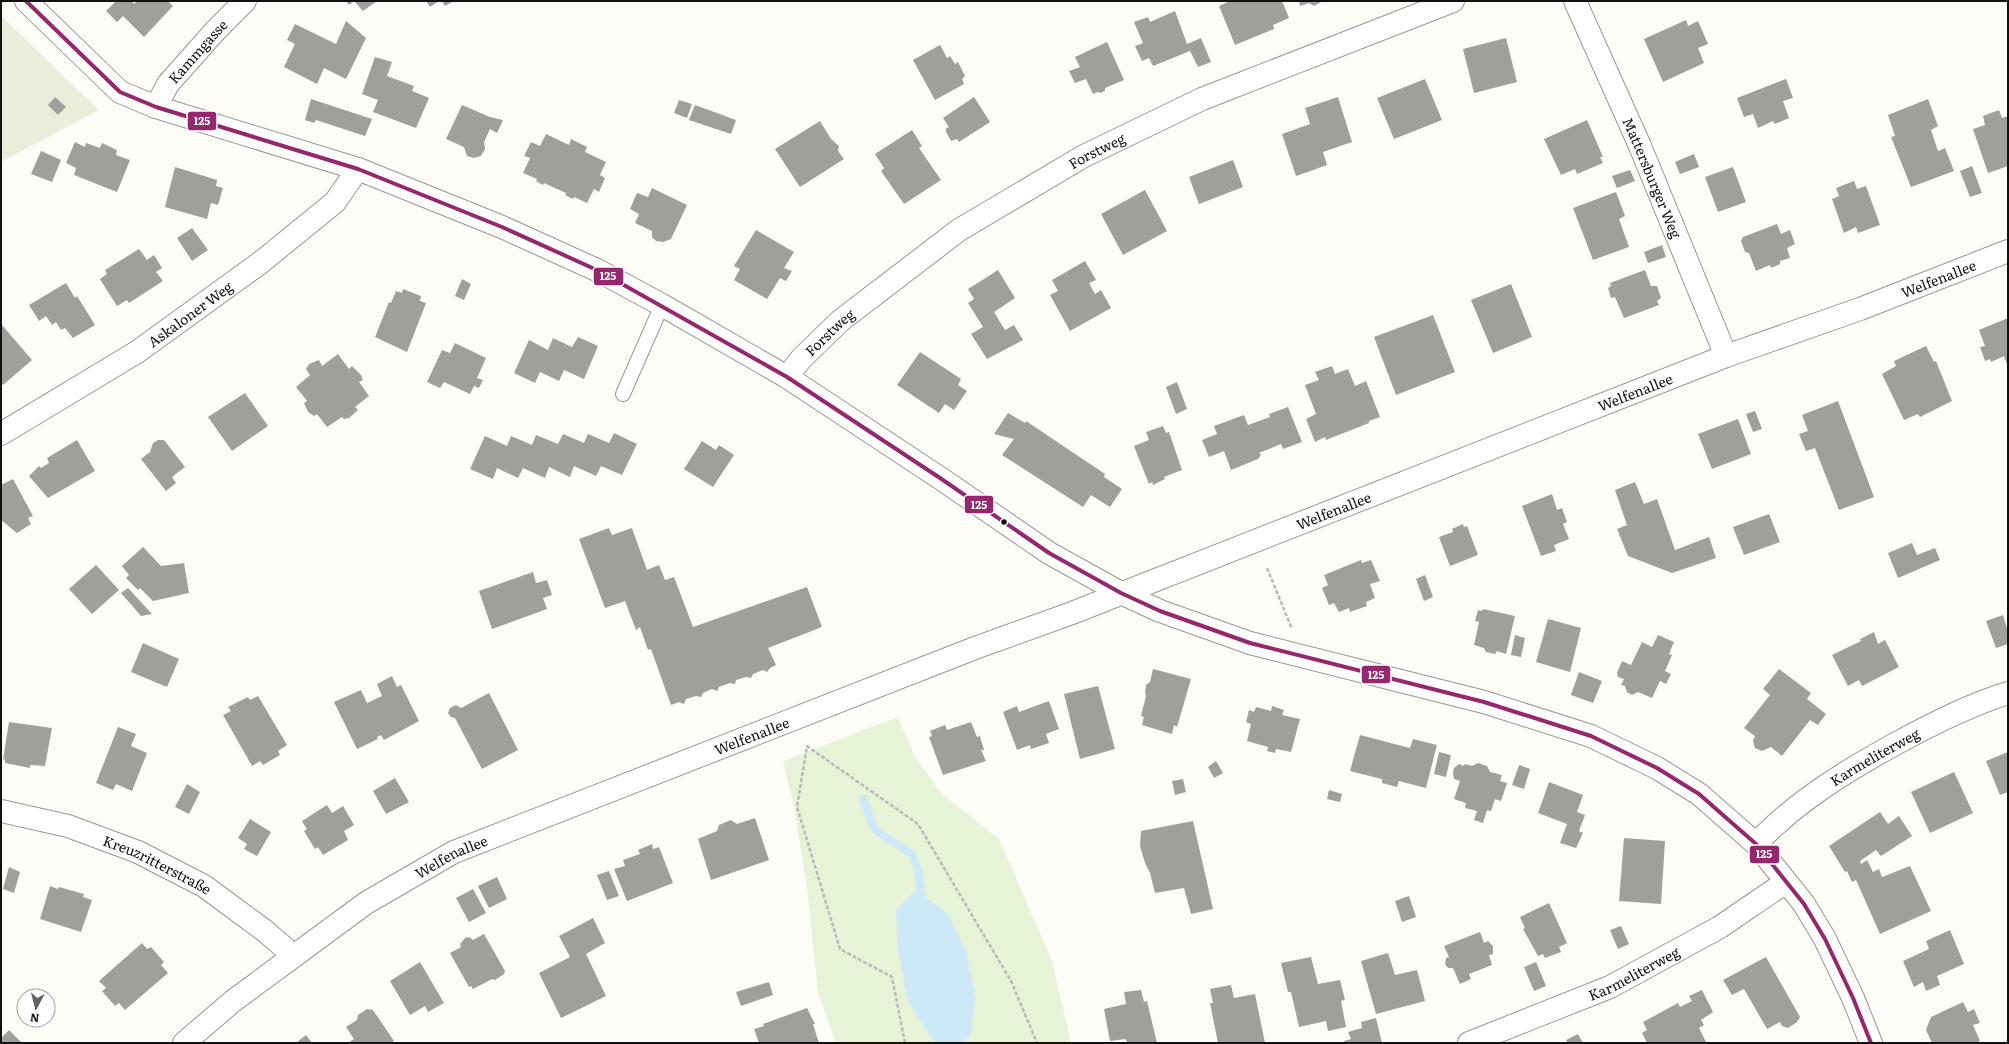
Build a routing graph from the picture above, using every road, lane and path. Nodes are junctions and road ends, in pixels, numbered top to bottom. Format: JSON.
{"nodes":[{"id":1,"x":26,"y":1,"type":"edge"},
{"id":2,"x":245,"y":1,"type":"edge"},
{"id":3,"x":1453,"y":1,"type":"edge"},
{"id":4,"x":1575,"y":1,"type":"edge"},
{"id":5,"x":156,"y":107,"type":"junction"},
{"id":6,"x":358,"y":169,"type":"junction"},
{"id":7,"x":2008,"y":251,"type":"edge"},
{"id":8,"x":662,"y":305,"type":"junction"},
{"id":9,"x":1726,"y":356,"type":"junction"},
{"id":10,"x":788,"y":377,"type":"junction"},
{"id":11,"x":622,"y":394,"type":"dead end"},
{"id":12,"x":1,"y":434,"type":"edge"},
{"id":13,"x":1267,"y":568,"type":"dead end"},
{"id":14,"x":1121,"y":593,"type":"junction"},
{"id":15,"x":1294,"y":633,"type":"dead end"},
{"id":16,"x":2008,"y":693,"type":"edge"},
{"id":17,"x":1,"y":811,"type":"edge"},
{"id":18,"x":1756,"y":844,"type":"junction"},
{"id":19,"x":1786,"y":882,"type":"junction"},
{"id":20,"x":294,"y":956,"type":"junction"},
{"id":21,"x":184,"y":1043,"type":"edge"},
{"id":22,"x":905,"y":1043,"type":"edge"},
{"id":23,"x":1037,"y":1043,"type":"edge"},
{"id":24,"x":1469,"y":1043,"type":"edge"},
{"id":25,"x":1871,"y":1043,"type":"edge"}],
"edges":[{"from":1,"to":5,"type":"street"},
{"from":2,"to":5,"type":"street","name":"Kammgasse"},
{"from":3,"to":10,"type":"street","name":"Forstweg"},
{"from":4,"to":9,"type":"street","name":"Mattersburger Weg"},
{"from":5,"to":6,"type":"street"},
{"from":6,"to":8,"type":"street"},
{"from":6,"to":12,"type":"street","name":"Askaloner Weg"},
{"from":7,"to":9,"type":"street","name":"Welfenallee"},
{"from":8,"to":10,"type":"street"},
{"from":8,"to":11,"type":"lane"},
{"from":9,"to":14,"type":"street","name":"Welfenallee"},
{"from":10,"to":14,"type":"street"},
{"from":13,"to":15,"type":"path"},
{"from":14,"to":18,"type":"street"},
{"from":14,"to":20,"type":"street","name":"Welfenallee"},
{"from":16,"to":18,"type":"street","name":"Karmeliterweg"},
{"from":17,"to":20,"type":"street","name":"Kreuzritterstraße"},
{"from":18,"to":19,"type":"street"},
{"from":19,"to":24,"type":"street","name":"Karmeliterweg"},
{"from":19,"to":25,"type":"street"},
{"from":20,"to":21,"type":"street","name":"Welfenallee"},
{"from":22,"to":23,"type":"path"}]}
